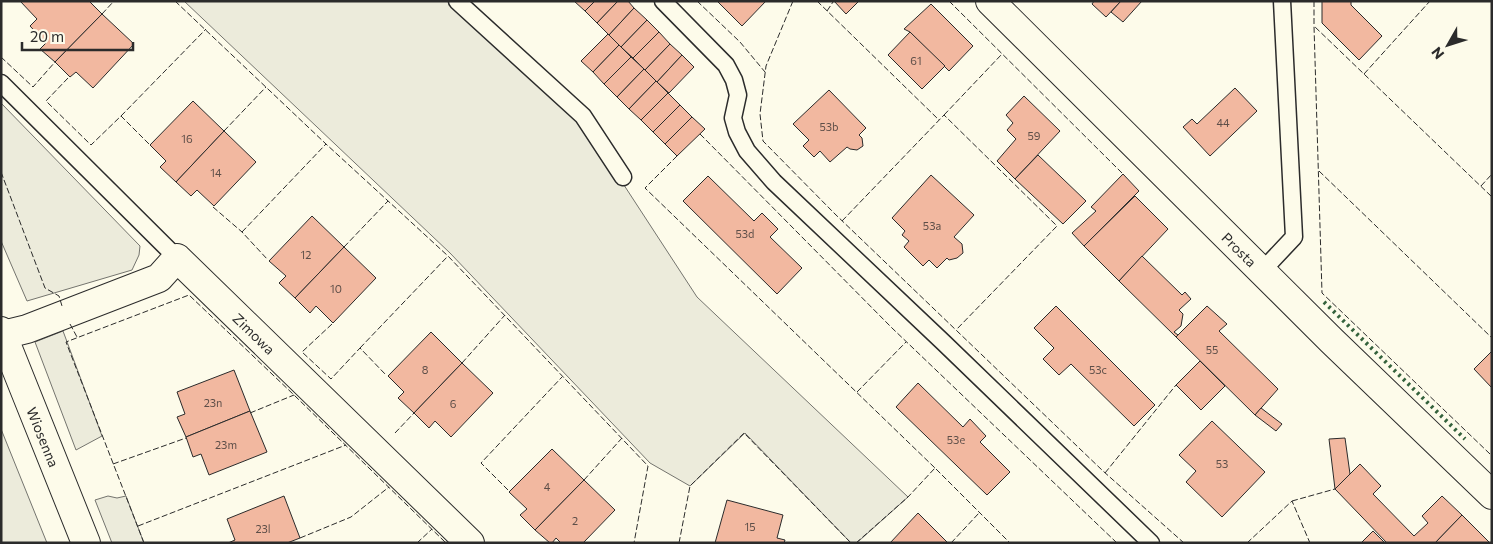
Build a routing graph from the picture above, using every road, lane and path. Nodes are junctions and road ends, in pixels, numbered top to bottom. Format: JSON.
{"nodes":[{"id":1,"x":456,"y":1,"type":"edge"},
{"id":2,"x":663,"y":1,"type":"edge"},
{"id":3,"x":990,"y":1,"type":"edge"},
{"id":4,"x":1282,"y":1,"type":"edge"},
{"id":5,"x":1,"y":83,"type":"edge"},
{"id":6,"x":623,"y":177,"type":"dead end"},
{"id":7,"x":177,"y":258,"type":"junction"},
{"id":8,"x":1262,"y":271,"type":"junction"},
{"id":9,"x":2,"y":333,"type":"edge"},
{"id":10,"x":1492,"y":495,"type":"edge"},
{"id":11,"x":86,"y":543,"type":"edge"},
{"id":12,"x":470,"y":543,"type":"edge"},
{"id":13,"x":1150,"y":543,"type":"edge"}],
"edges":[{"from":1,"to":6,"type":"lane"},
{"from":2,"to":13,"type":"lane"},
{"from":3,"to":8,"type":"street","name":"Prosta"},
{"from":4,"to":8,"type":"lane"},
{"from":5,"to":7,"type":"lane"},
{"from":7,"to":9,"type":"street"},
{"from":7,"to":12,"type":"street","name":"Zimowa"},
{"from":8,"to":10,"type":"street","name":"Prosta"},
{"from":9,"to":11,"type":"street","name":"Wiosenna"}]}
